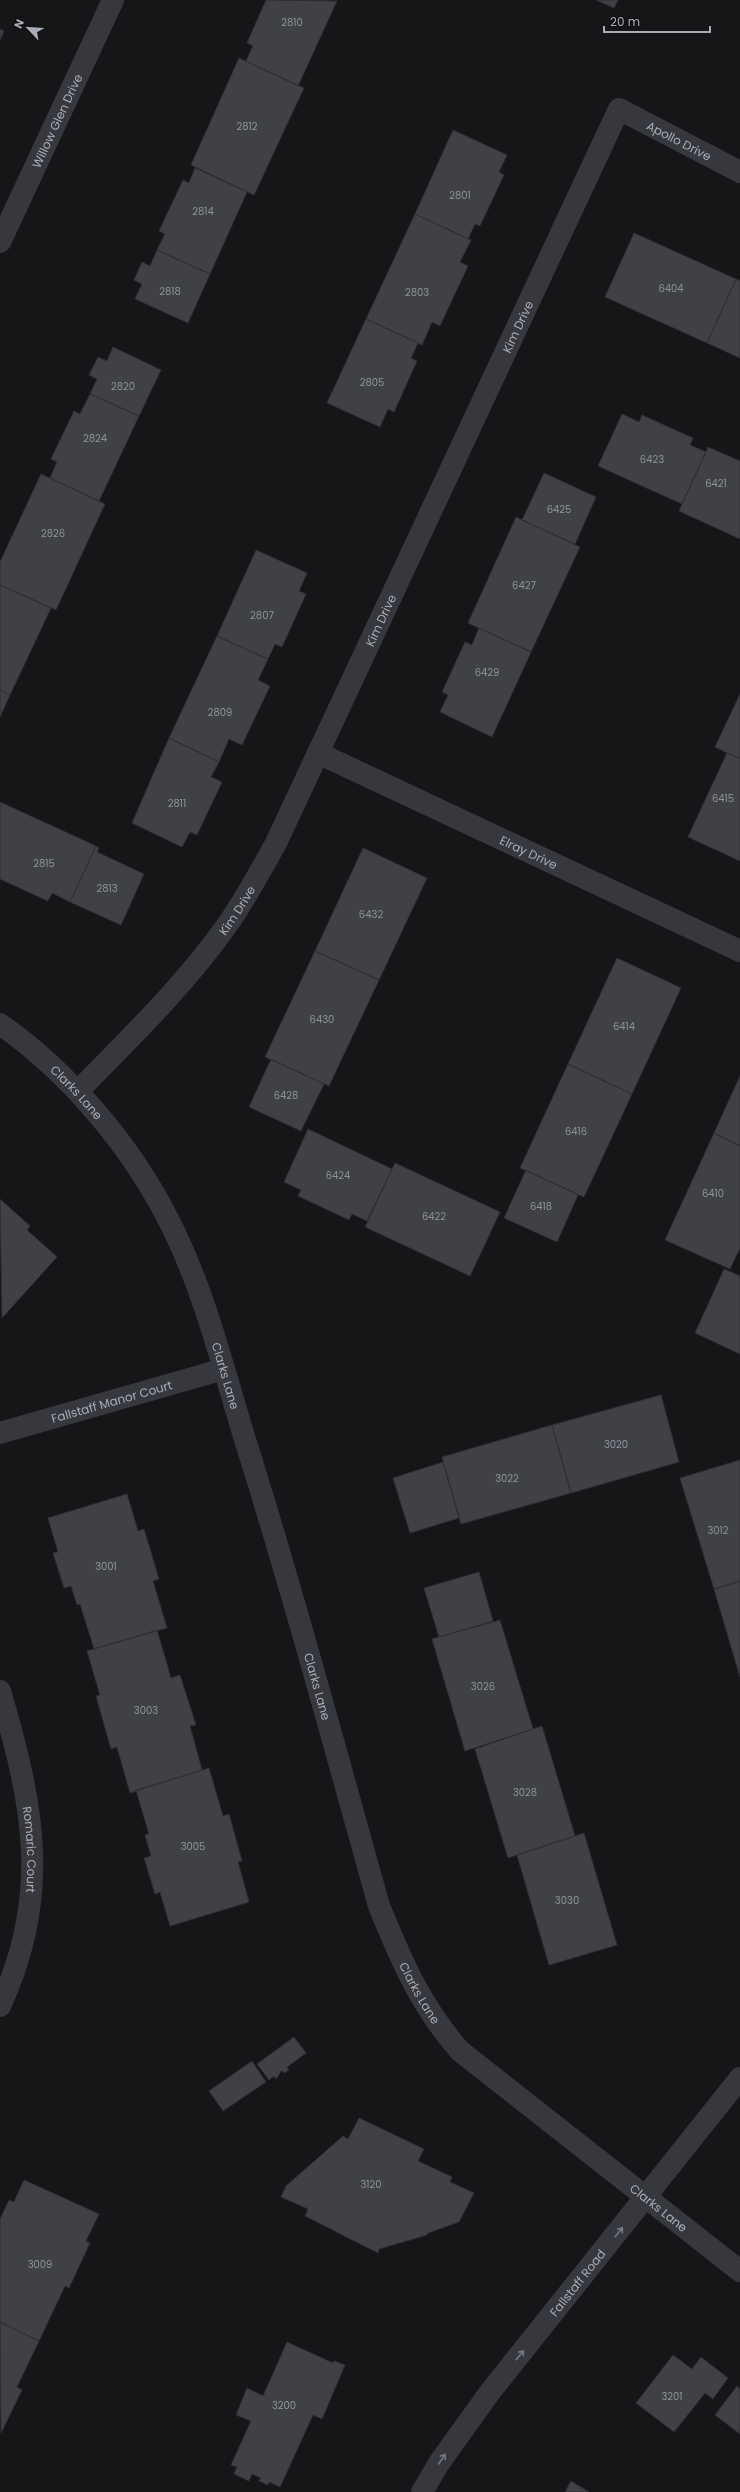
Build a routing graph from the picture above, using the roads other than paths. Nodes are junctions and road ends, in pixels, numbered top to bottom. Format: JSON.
{"nodes":[{"id":1,"x":113,"y":0,"type":"edge"},
{"id":2,"x":619,"y":109,"type":"joint"},
{"id":3,"x":740,"y":172,"type":"edge"},
{"id":4,"x":0,"y":242,"type":"edge"},
{"id":5,"x":318,"y":753,"type":"junction"},
{"id":6,"x":740,"y":951,"type":"edge"},
{"id":7,"x":0,"y":1024,"type":"edge"},
{"id":8,"x":78,"y":1091,"type":"junction"},
{"id":9,"x":224,"y":1369,"type":"junction"},
{"id":10,"x":0,"y":1433,"type":"edge"},
{"id":11,"x":0,"y":1691,"type":"edge"},
{"id":12,"x":0,"y":2006,"type":"edge"},
{"id":13,"x":740,"y":2078,"type":"edge"},
{"id":14,"x":646,"y":2197,"type":"junction"},
{"id":15,"x":740,"y":2271,"type":"edge"},
{"id":16,"x":422,"y":2492,"type":"edge"}],
"edges":[{"from":1,"to":4,"type":"street","name":"Willow Glen Drive"},
{"from":2,"to":3,"type":"street","name":"Apollo Drive"},
{"from":2,"to":5,"type":"street","name":"Kim Drive"},
{"from":5,"to":6,"type":"street","name":"Elray Drive"},
{"from":5,"to":8,"type":"street","name":"Kim Drive"},
{"from":7,"to":8,"type":"street","name":"Clarks Lane"},
{"from":8,"to":9,"type":"street","name":"Clarks Lane"},
{"from":9,"to":10,"type":"street","name":"Fallstaff Manor Court"},
{"from":9,"to":14,"type":"street","name":"Clarks Lane"},
{"from":11,"to":12,"type":"street","name":"Romaric Court"},
{"from":13,"to":14,"type":"street","name":"Fallstaff Road"},
{"from":14,"to":15,"type":"street","name":"Clarks Lane"},
{"from":16,"to":14,"type":"street","name":"Fallstaff Road","one_way":true}]}
